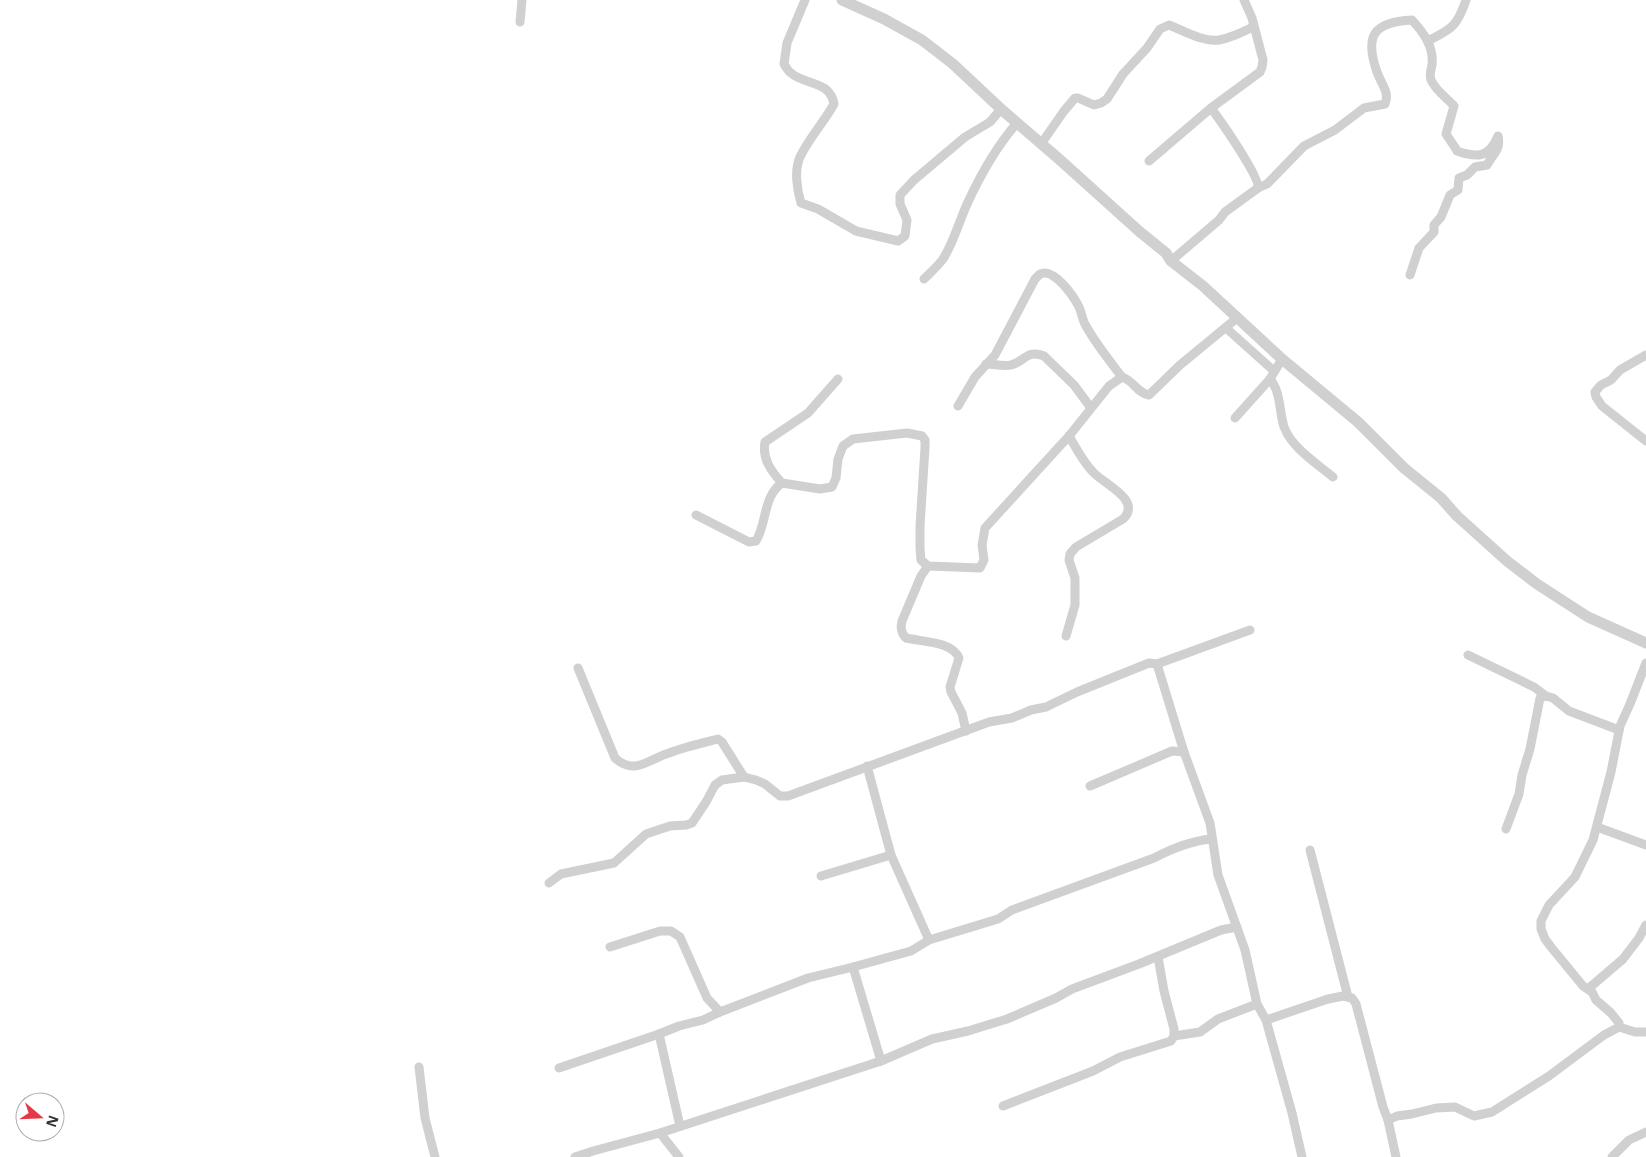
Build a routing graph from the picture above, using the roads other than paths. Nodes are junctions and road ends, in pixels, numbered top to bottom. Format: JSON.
{"nodes":[{"id":1,"x":522,"y":0,"type":"edge"},
{"id":2,"x":805,"y":0,"type":"edge"},
{"id":3,"x":842,"y":0,"type":"edge"},
{"id":4,"x":1244,"y":0,"type":"edge"},
{"id":5,"x":1466,"y":0,"type":"edge"},
{"id":6,"x":520,"y":22,"type":"dead end"},
{"id":7,"x":1253,"y":27,"type":"junction"},
{"id":8,"x":1428,"y":41,"type":"junction"},
{"id":9,"x":1211,"y":108,"type":"junction"},
{"id":10,"x":1001,"y":109,"type":"junction"},
{"id":11,"x":1017,"y":123,"type":"junction"},
{"id":12,"x":1041,"y":144,"type":"junction"},
{"id":13,"x":1149,"y":161,"type":"dead end"},
{"id":14,"x":1258,"y":188,"type":"junction"},
{"id":15,"x":1171,"y":261,"type":"junction"},
{"id":16,"x":1410,"y":275,"type":"dead end"},
{"id":17,"x":924,"y":279,"type":"dead end"},
{"id":18,"x":1237,"y":318,"type":"junction"},
{"id":19,"x":1226,"y":328,"type":"junction"},
{"id":20,"x":1646,"y":355,"type":"edge"},
{"id":21,"x":1282,"y":359,"type":"junction"},
{"id":22,"x":986,"y":364,"type":"junction"},
{"id":23,"x":1272,"y":375,"type":"junction"},
{"id":24,"x":1122,"y":377,"type":"junction"},
{"id":25,"x":838,"y":379,"type":"dead end"},
{"id":26,"x":958,"y":406,"type":"dead end"},
{"id":27,"x":1091,"y":408,"type":"junction"},
{"id":28,"x":1236,"y":418,"type":"dead end"},
{"id":29,"x":1069,"y":436,"type":"junction"},
{"id":30,"x":1646,"y":441,"type":"edge"},
{"id":31,"x":1333,"y":477,"type":"dead end"},
{"id":32,"x":782,"y":483,"type":"junction"},
{"id":33,"x":696,"y":515,"type":"dead end"},
{"id":34,"x":928,"y":566,"type":"junction"},
{"id":35,"x":1250,"y":630,"type":"dead end"},
{"id":36,"x":1066,"y":636,"type":"dead end"},
{"id":37,"x":1646,"y":643,"type":"edge"},
{"id":38,"x":1468,"y":655,"type":"dead end"},
{"id":39,"x":1646,"y":663,"type":"edge"},
{"id":40,"x":1157,"y":664,"type":"junction"},
{"id":41,"x":578,"y":668,"type":"dead end"},
{"id":42,"x":1546,"y":696,"type":"junction"},
{"id":43,"x":1624,"y":716,"type":"junction"},
{"id":44,"x":1605,"y":724,"type":"junction"},
{"id":45,"x":1619,"y":730,"type":"junction"},
{"id":46,"x":966,"y":731,"type":"junction"},
{"id":47,"x":1184,"y":752,"type":"junction"},
{"id":48,"x":866,"y":766,"type":"junction"},
{"id":49,"x":744,"y":777,"type":"junction"},
{"id":50,"x":1090,"y":786,"type":"dead end"},
{"id":51,"x":1597,"y":827,"type":"junction"},
{"id":52,"x":1506,"y":830,"type":"dead end"},
{"id":53,"x":1211,"y":839,"type":"junction"},
{"id":54,"x":1646,"y":845,"type":"edge"},
{"id":55,"x":1310,"y":850,"type":"dead end"},
{"id":56,"x":891,"y":855,"type":"junction"},
{"id":57,"x":820,"y":876,"type":"dead end"},
{"id":58,"x":549,"y":883,"type":"dead end"},
{"id":59,"x":1646,"y":925,"type":"edge"},
{"id":60,"x":1237,"y":927,"type":"junction"},
{"id":61,"x":929,"y":940,"type":"junction"},
{"id":62,"x":610,"y":947,"type":"dead end"},
{"id":63,"x":1158,"y":957,"type":"junction"},
{"id":64,"x":853,"y":967,"type":"junction"},
{"id":65,"x":1588,"y":989,"type":"junction"},
{"id":66,"x":1348,"y":997,"type":"junction"},
{"id":67,"x":1257,"y":1004,"type":"junction"},
{"id":68,"x":720,"y":1012,"type":"junction"},
{"id":69,"x":1266,"y":1020,"type":"junction"},
{"id":70,"x":1619,"y":1027,"type":"junction"},
{"id":71,"x":1646,"y":1032,"type":"edge"},
{"id":72,"x":659,"y":1034,"type":"junction"},
{"id":73,"x":1174,"y":1036,"type":"junction"},
{"id":74,"x":881,"y":1061,"type":"junction"},
{"id":75,"x":419,"y":1067,"type":"dead end"},
{"id":76,"x":559,"y":1068,"type":"dead end"},
{"id":77,"x":1003,"y":1106,"type":"dead end"},
{"id":78,"x":1388,"y":1120,"type":"junction"},
{"id":79,"x":680,"y":1126,"type":"junction"},
{"id":80,"x":1646,"y":1132,"type":"edge"},
{"id":81,"x":660,"y":1133,"type":"junction"},
{"id":82,"x":435,"y":1157,"type":"edge"},
{"id":83,"x":575,"y":1157,"type":"edge"},
{"id":84,"x":679,"y":1157,"type":"edge"},
{"id":85,"x":1302,"y":1157,"type":"edge"},
{"id":86,"x":1396,"y":1157,"type":"edge"},
{"id":87,"x":1612,"y":1157,"type":"edge"}],
"edges":[{"from":1,"to":6,"type":"street"},
{"from":2,"to":10,"type":"street"},
{"from":3,"to":10,"type":"street"},
{"from":4,"to":7,"type":"street"},
{"from":5,"to":8,"type":"street"},
{"from":7,"to":9,"type":"street"},
{"from":7,"to":12,"type":"street"},
{"from":8,"to":14,"type":"street"},
{"from":8,"to":16,"type":"street"},
{"from":9,"to":13,"type":"street"},
{"from":9,"to":14,"type":"street"},
{"from":10,"to":11,"type":"street"},
{"from":11,"to":12,"type":"street"},
{"from":11,"to":17,"type":"street"},
{"from":12,"to":15,"type":"street"},
{"from":14,"to":15,"type":"street"},
{"from":15,"to":18,"type":"street"},
{"from":18,"to":19,"type":"street"},
{"from":18,"to":21,"type":"street"},
{"from":19,"to":23,"type":"street"},
{"from":19,"to":24,"type":"street"},
{"from":20,"to":30,"type":"street"},
{"from":21,"to":23,"type":"street"},
{"from":21,"to":37,"type":"street"},
{"from":22,"to":24,"type":"street"},
{"from":22,"to":26,"type":"street"},
{"from":22,"to":27,"type":"street"},
{"from":23,"to":28,"type":"street"},
{"from":23,"to":31,"type":"street"},
{"from":24,"to":27,"type":"street"},
{"from":25,"to":32,"type":"street"},
{"from":27,"to":29,"type":"street"},
{"from":29,"to":34,"type":"street"},
{"from":29,"to":36,"type":"street"},
{"from":32,"to":33,"type":"street"},
{"from":32,"to":34,"type":"street"},
{"from":34,"to":46,"type":"street"},
{"from":35,"to":40,"type":"street"},
{"from":38,"to":42,"type":"street"},
{"from":39,"to":43,"type":"street"},
{"from":40,"to":46,"type":"street"},
{"from":40,"to":47,"type":"street"},
{"from":41,"to":49,"type":"street"},
{"from":42,"to":44,"type":"street"},
{"from":42,"to":52,"type":"street"},
{"from":43,"to":44,"type":"street"},
{"from":43,"to":45,"type":"street"},
{"from":44,"to":45,"type":"street"},
{"from":45,"to":51,"type":"street"},
{"from":46,"to":48,"type":"street"},
{"from":47,"to":50,"type":"street"},
{"from":47,"to":53,"type":"street"},
{"from":48,"to":49,"type":"street"},
{"from":48,"to":56,"type":"street"},
{"from":49,"to":58,"type":"street"},
{"from":51,"to":54,"type":"street"},
{"from":51,"to":65,"type":"street"},
{"from":53,"to":60,"type":"street"},
{"from":53,"to":61,"type":"street"},
{"from":55,"to":66,"type":"street"},
{"from":56,"to":57,"type":"street"},
{"from":56,"to":61,"type":"street"},
{"from":59,"to":65,"type":"street"},
{"from":60,"to":63,"type":"street"},
{"from":60,"to":67,"type":"street"},
{"from":61,"to":64,"type":"street"},
{"from":62,"to":68,"type":"street"},
{"from":63,"to":73,"type":"street"},
{"from":63,"to":74,"type":"street"},
{"from":64,"to":68,"type":"street"},
{"from":64,"to":74,"type":"street"},
{"from":65,"to":70,"type":"street"},
{"from":66,"to":69,"type":"street"},
{"from":66,"to":78,"type":"street"},
{"from":67,"to":69,"type":"street"},
{"from":67,"to":73,"type":"street"},
{"from":68,"to":72,"type":"street"},
{"from":69,"to":85,"type":"street"},
{"from":70,"to":71,"type":"street"},
{"from":70,"to":78,"type":"street"},
{"from":72,"to":76,"type":"street"},
{"from":72,"to":79,"type":"street"},
{"from":73,"to":77,"type":"street"},
{"from":74,"to":79,"type":"street"},
{"from":75,"to":82,"type":"street"},
{"from":78,"to":86,"type":"street"},
{"from":79,"to":81,"type":"street"},
{"from":80,"to":87,"type":"street"},
{"from":81,"to":83,"type":"street"},
{"from":81,"to":84,"type":"street"}]}
